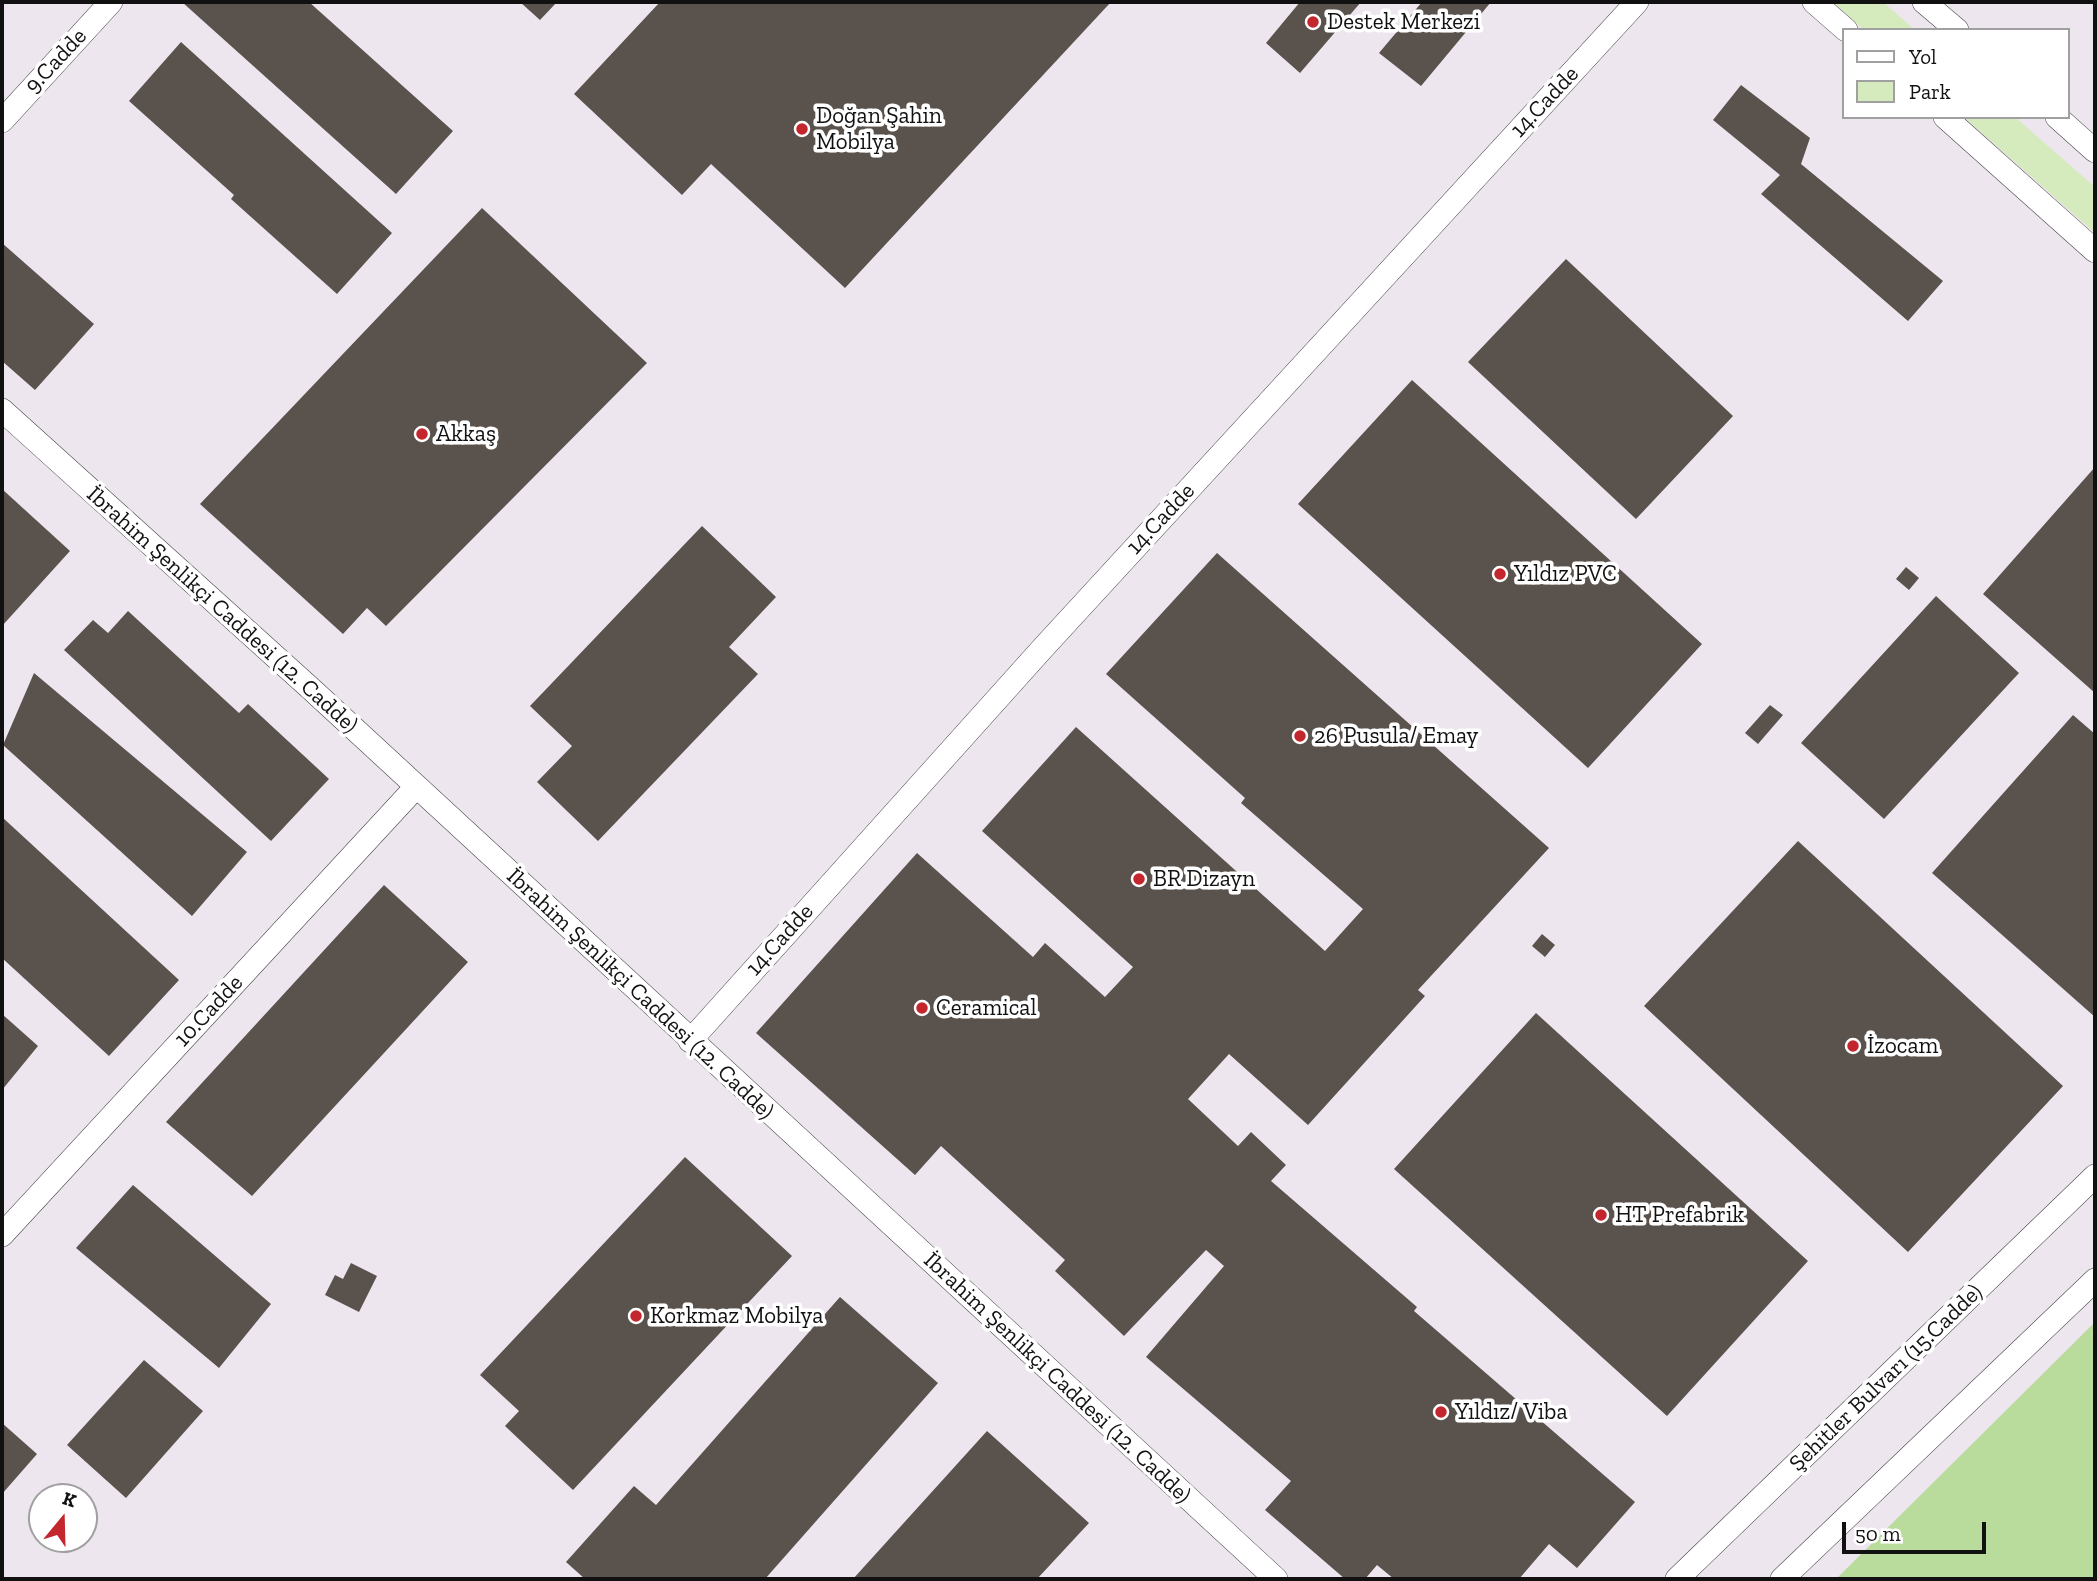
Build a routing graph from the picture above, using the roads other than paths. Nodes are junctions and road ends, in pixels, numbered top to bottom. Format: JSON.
{"nodes":[{"id":1,"x":111,"y":2,"type":"edge"},
{"id":2,"x":1637,"y":2,"type":"edge"},
{"id":3,"x":1814,"y":2,"type":"edge"},
{"id":4,"x":1924,"y":2,"type":"edge"},
{"id":5,"x":1844,"y":28,"type":"edge"},
{"id":6,"x":1954,"y":28,"type":"edge"},
{"id":7,"x":1947,"y":119,"type":"edge"},
{"id":8,"x":2059,"y":119,"type":"edge"},
{"id":9,"x":2,"y":121,"type":"edge"},
{"id":10,"x":2095,"y":151,"type":"edge"},
{"id":11,"x":2095,"y":251,"type":"edge"},
{"id":12,"x":2,"y":410,"type":"edge"},
{"id":13,"x":416,"y":787,"type":"junction"},
{"id":14,"x":690,"y":1041,"type":"junction"},
{"id":15,"x":2095,"y":1176,"type":"edge"},
{"id":16,"x":2,"y":1235,"type":"edge"},
{"id":17,"x":2095,"y":1280,"type":"edge"},
{"id":18,"x":1276,"y":1579,"type":"edge"},
{"id":19,"x":1677,"y":1579,"type":"edge"},
{"id":20,"x":1782,"y":1579,"type":"edge"}],
"edges":[{"from":1,"to":9,"type":"street","name":"9.Cadde"},
{"from":2,"to":14,"type":"street","name":"14.Cadde"},
{"from":3,"to":5,"type":"street"},
{"from":4,"to":6,"type":"street"},
{"from":7,"to":11,"type":"street"},
{"from":8,"to":10,"type":"street"},
{"from":12,"to":13,"type":"street","name":"İbrahim Şenlikçi Caddesi (12. Cadde)"},
{"from":13,"to":14,"type":"street","name":"İbrahim Şenlikçi Caddesi (12. Cadde)"},
{"from":13,"to":16,"type":"street","name":"10.Cadde"},
{"from":14,"to":18,"type":"street","name":"İbrahim Şenlikçi Caddesi (12. Cadde)"},
{"from":15,"to":19,"type":"street","name":"Şehitler Bulvarı (15.Cadde)"},
{"from":17,"to":20,"type":"street"}]}
